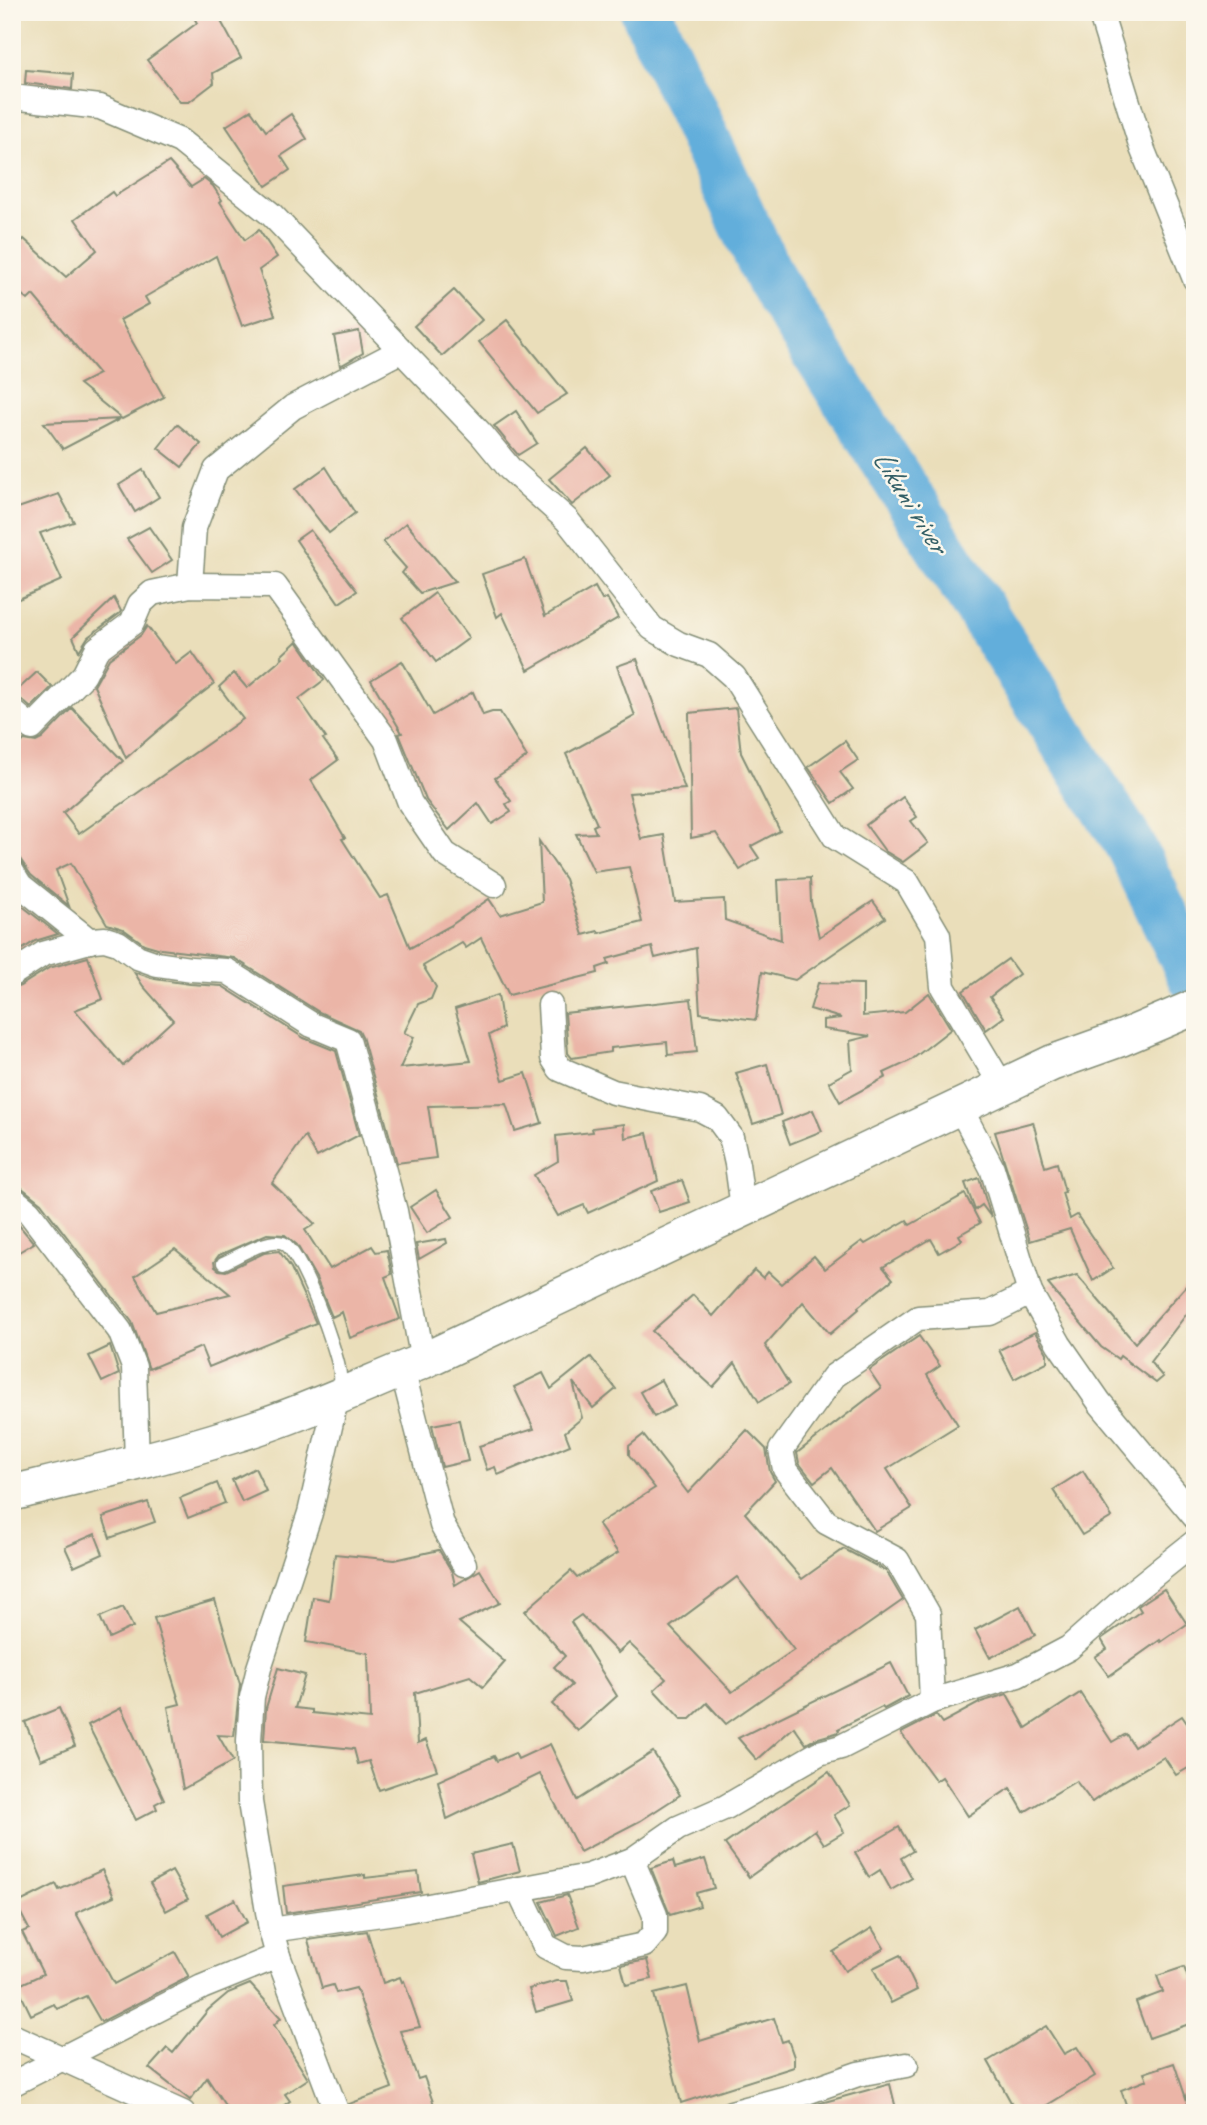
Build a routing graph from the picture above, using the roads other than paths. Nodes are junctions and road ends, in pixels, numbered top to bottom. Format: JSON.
{"nodes":[{"id":1,"x":1101,"y":12,"type":"edge"},
{"id":2,"x":12,"y":97,"type":"edge"},
{"id":3,"x":1195,"y":279,"type":"edge"},
{"id":4,"x":400,"y":351,"type":"junction"},
{"id":5,"x":190,"y":585,"type":"junction"},
{"id":6,"x":12,"y":711,"type":"edge"},
{"id":7,"x":12,"y":872,"type":"edge"},
{"id":8,"x":494,"y":885,"type":"dead end"},
{"id":9,"x":90,"y":941,"type":"junction"},
{"id":10,"x":12,"y":974,"type":"edge"},
{"id":11,"x":550,"y":1005,"type":"dead end"},
{"id":12,"x":1189,"y":1010,"type":"edge"},
{"id":13,"x":1002,"y":1086,"type":"junction"},
{"id":14,"x":960,"y":1106,"type":"junction"},
{"id":15,"x":12,"y":1198,"type":"edge"},
{"id":16,"x":743,"y":1208,"type":"junction"},
{"id":17,"x":223,"y":1263,"type":"dead end"},
{"id":18,"x":1030,"y":1293,"type":"junction"},
{"id":19,"x":412,"y":1365,"type":"junction"},
{"id":20,"x":337,"y":1396,"type":"junction"},
{"id":21,"x":137,"y":1463,"type":"junction"},
{"id":22,"x":12,"y":1493,"type":"edge"},
{"id":23,"x":1195,"y":1517,"type":"edge"},
{"id":24,"x":1195,"y":1542,"type":"edge"},
{"id":25,"x":464,"y":1564,"type":"dead end"},
{"id":26,"x":932,"y":1701,"type":"junction"},
{"id":27,"x":632,"y":1860,"type":"junction"},
{"id":28,"x":518,"y":1889,"type":"junction"},
{"id":29,"x":271,"y":1930,"type":"junction"},
{"id":30,"x":278,"y":1956,"type":"junction"},
{"id":31,"x":12,"y":2035,"type":"edge"},
{"id":32,"x":64,"y":2058,"type":"junction"},
{"id":33,"x":906,"y":2065,"type":"dead end"},
{"id":34,"x":12,"y":2084,"type":"edge"},
{"id":35,"x":183,"y":2113,"type":"edge"},
{"id":36,"x":337,"y":2113,"type":"edge"},
{"id":37,"x":731,"y":2113,"type":"edge"}],
"edges":[{"from":1,"to":3,"type":"street"},
{"from":2,"to":4,"type":"street"},
{"from":4,"to":5,"type":"street"},
{"from":4,"to":13,"type":"street"},
{"from":5,"to":6,"type":"street"},
{"from":5,"to":8,"type":"street"},
{"from":7,"to":9,"type":"street"},
{"from":9,"to":10,"type":"street"},
{"from":9,"to":19,"type":"street"},
{"from":11,"to":16,"type":"street"},
{"from":12,"to":13,"type":"street"},
{"from":13,"to":14,"type":"street"},
{"from":14,"to":16,"type":"street"},
{"from":14,"to":18,"type":"street"},
{"from":15,"to":21,"type":"street"},
{"from":16,"to":19,"type":"street"},
{"from":17,"to":20,"type":"lane"},
{"from":18,"to":23,"type":"street"},
{"from":18,"to":26,"type":"street"},
{"from":19,"to":20,"type":"street"},
{"from":19,"to":25,"type":"street"},
{"from":20,"to":21,"type":"street"},
{"from":20,"to":29,"type":"street"},
{"from":21,"to":22,"type":"street"},
{"from":24,"to":26,"type":"street"},
{"from":26,"to":27,"type":"street"},
{"from":27,"to":28,"type":"street"},
{"from":27,"to":28,"type":"street"},
{"from":28,"to":29,"type":"street"},
{"from":29,"to":30,"type":"street"},
{"from":30,"to":32,"type":"street"},
{"from":30,"to":36,"type":"street"},
{"from":31,"to":32,"type":"street"},
{"from":32,"to":34,"type":"street"},
{"from":32,"to":35,"type":"street"},
{"from":33,"to":37,"type":"street"}]}
